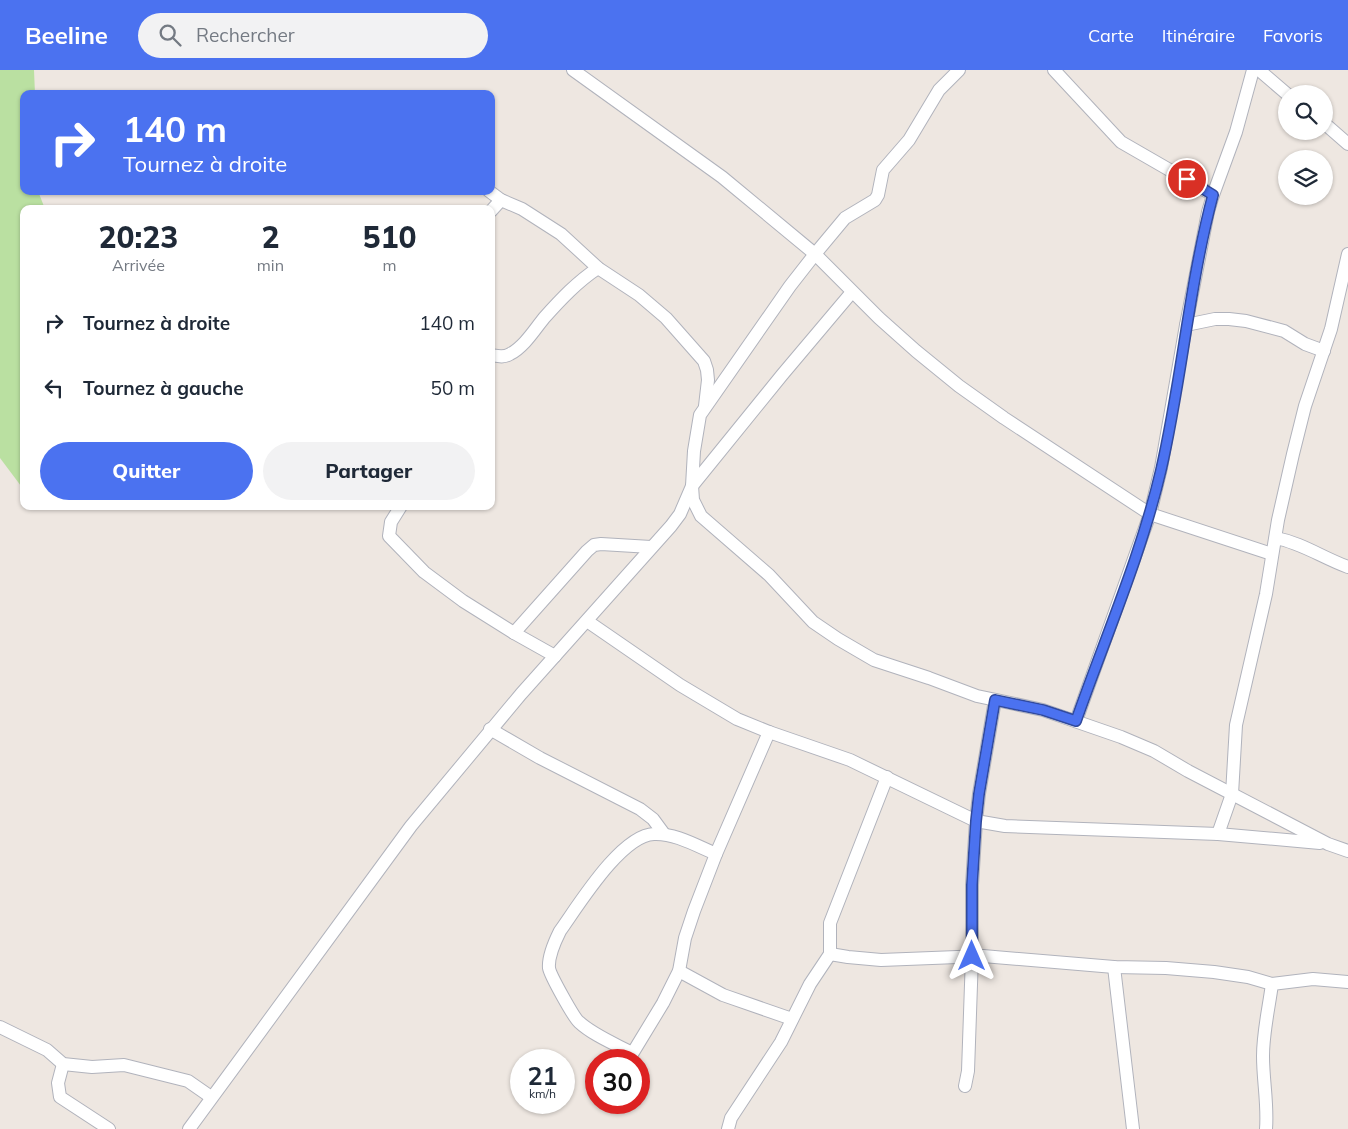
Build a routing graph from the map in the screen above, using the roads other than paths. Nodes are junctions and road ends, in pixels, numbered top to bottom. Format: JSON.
{"nodes":[{"id":1,"x":572,"y":70,"type":"edge"},
{"id":2,"x":959,"y":70,"type":"edge"},
{"id":3,"x":1054,"y":70,"type":"edge"},
{"id":4,"x":1253,"y":70,"type":"edge"},
{"id":5,"x":1259,"y":70,"type":"edge"},
{"id":6,"x":1278,"y":86,"type":"edge"},
{"id":7,"x":1333,"y":131,"type":"edge"},
{"id":8,"x":1348,"y":144,"type":"edge"},
{"id":9,"x":494,"y":195,"type":"edge"},
{"id":10,"x":1213,"y":195,"type":"junction"},
{"id":11,"x":501,"y":200,"type":"junction"},
{"id":12,"x":495,"y":207,"type":"edge"},
{"id":13,"x":815,"y":254,"type":"junction"},
{"id":14,"x":1348,"y":254,"type":"edge"},
{"id":15,"x":598,"y":268,"type":"junction"},
{"id":16,"x":852,"y":292,"type":"junction"},
{"id":17,"x":1186,"y":325,"type":"junction"},
{"id":18,"x":1324,"y":351,"type":"junction"},
{"id":19,"x":495,"y":356,"type":"edge"},
{"id":20,"x":705,"y":409,"type":"junction"},
{"id":21,"x":692,"y":486,"type":"junction"},
{"id":22,"x":399,"y":510,"type":"edge"},
{"id":23,"x":1150,"y":514,"type":"junction"},
{"id":24,"x":1276,"y":538,"type":"junction"},
{"id":25,"x":650,"y":547,"type":"junction"},
{"id":26,"x":1272,"y":554,"type":"junction"},
{"id":27,"x":1348,"y":566,"type":"edge"},
{"id":28,"x":588,"y":620,"type":"junction"},
{"id":29,"x":514,"y":633,"type":"junction"},
{"id":30,"x":555,"y":656,"type":"junction"},
{"id":31,"x":995,"y":700,"type":"junction"},
{"id":32,"x":1076,"y":721,"type":"junction"},
{"id":33,"x":490,"y":729,"type":"junction"},
{"id":34,"x":769,"y":732,"type":"junction"},
{"id":35,"x":887,"y":778,"type":"junction"},
{"id":36,"x":1232,"y":794,"type":"junction"},
{"id":37,"x":976,"y":821,"type":"junction"},
{"id":38,"x":664,"y":834,"type":"junction"},
{"id":39,"x":1218,"y":834,"type":"junction"},
{"id":40,"x":1328,"y":844,"type":"junction"},
{"id":41,"x":1348,"y":851,"type":"edge"},
{"id":42,"x":716,"y":854,"type":"junction"},
{"id":43,"x":830,"y":954,"type":"junction"},
{"id":44,"x":972,"y":956,"type":"junction"},
{"id":45,"x":1114,"y":967,"type":"junction"},
{"id":46,"x":679,"y":971,"type":"junction"},
{"id":47,"x":1348,"y":982,"type":"edge"},
{"id":48,"x":1272,"y":984,"type":"junction"},
{"id":49,"x":792,"y":1019,"type":"junction"},
{"id":50,"x":0,"y":1027,"type":"edge"},
{"id":51,"x":618,"y":1049,"type":"edge"},
{"id":52,"x":635,"y":1049,"type":"edge"},
{"id":53,"x":63,"y":1064,"type":"junction"},
{"id":54,"x":965,"y":1086,"type":"dead end"},
{"id":55,"x":211,"y":1097,"type":"junction"},
{"id":56,"x":109,"y":1129,"type":"edge"},
{"id":57,"x":189,"y":1129,"type":"edge"},
{"id":58,"x":728,"y":1129,"type":"edge"},
{"id":59,"x":1133,"y":1129,"type":"edge"},
{"id":60,"x":1266,"y":1129,"type":"edge"}],
"edges":[{"from":1,"to":13,"type":"street"},
{"from":2,"to":13,"type":"street"},
{"from":3,"to":10,"type":"street"},
{"from":4,"to":10,"type":"street"},
{"from":5,"to":6,"type":"street"},
{"from":7,"to":8,"type":"street"},
{"from":9,"to":11,"type":"street"},
{"from":10,"to":17,"type":"street"},
{"from":11,"to":12,"type":"street"},
{"from":11,"to":15,"type":"street"},
{"from":13,"to":16,"type":"street"},
{"from":13,"to":20,"type":"street"},
{"from":14,"to":18,"type":"street"},
{"from":15,"to":19,"type":"street"},
{"from":15,"to":20,"type":"street"},
{"from":16,"to":21,"type":"street"},
{"from":16,"to":23,"type":"street"},
{"from":17,"to":18,"type":"street"},
{"from":17,"to":23,"type":"street"},
{"from":18,"to":24,"type":"street"},
{"from":20,"to":21,"type":"street"},
{"from":21,"to":25,"type":"street"},
{"from":21,"to":31,"type":"street"},
{"from":22,"to":29,"type":"street"},
{"from":23,"to":26,"type":"street"},
{"from":23,"to":32,"type":"street"},
{"from":24,"to":26,"type":"street"},
{"from":24,"to":27,"type":"street"},
{"from":25,"to":28,"type":"street"},
{"from":25,"to":29,"type":"street"},
{"from":26,"to":36,"type":"street"},
{"from":28,"to":30,"type":"street"},
{"from":28,"to":34,"type":"street"},
{"from":29,"to":30,"type":"street"},
{"from":30,"to":33,"type":"street"},
{"from":31,"to":32,"type":"street"},
{"from":31,"to":37,"type":"street"},
{"from":32,"to":36,"type":"street"},
{"from":33,"to":38,"type":"street"},
{"from":33,"to":55,"type":"street"},
{"from":34,"to":35,"type":"street"},
{"from":34,"to":42,"type":"street"},
{"from":35,"to":37,"type":"street"},
{"from":35,"to":43,"type":"street"},
{"from":36,"to":39,"type":"street"},
{"from":36,"to":40,"type":"street"},
{"from":37,"to":39,"type":"street"},
{"from":37,"to":44,"type":"street"},
{"from":38,"to":42,"type":"street"},
{"from":38,"to":51,"type":"street"},
{"from":39,"to":40,"type":"street"},
{"from":40,"to":41,"type":"street"},
{"from":42,"to":46,"type":"street"},
{"from":43,"to":44,"type":"street"},
{"from":43,"to":49,"type":"street"},
{"from":44,"to":45,"type":"street"},
{"from":44,"to":54,"type":"street"},
{"from":45,"to":48,"type":"street"},
{"from":45,"to":59,"type":"street"},
{"from":46,"to":49,"type":"street"},
{"from":46,"to":52,"type":"street"},
{"from":47,"to":48,"type":"street"},
{"from":48,"to":60,"type":"street"},
{"from":49,"to":58,"type":"street"},
{"from":50,"to":53,"type":"street"},
{"from":53,"to":55,"type":"street"},
{"from":53,"to":56,"type":"street"},
{"from":55,"to":57,"type":"street"}]}
